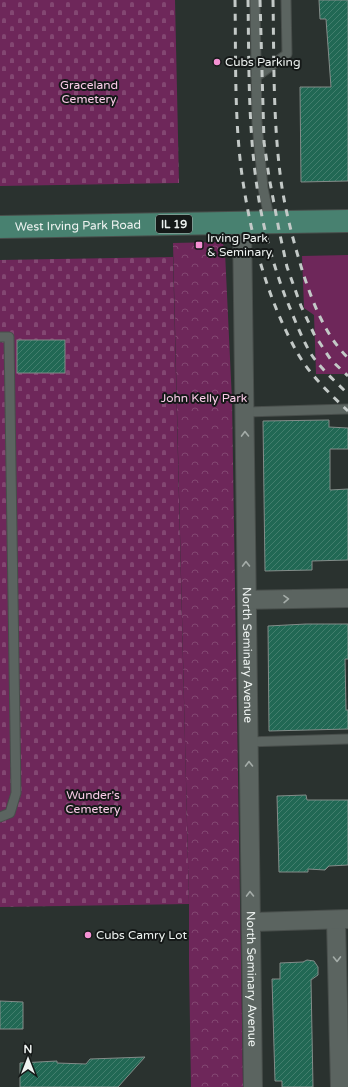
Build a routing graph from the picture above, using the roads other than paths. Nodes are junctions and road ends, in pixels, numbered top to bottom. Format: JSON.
{"nodes":[{"id":1,"x":255,"y":0,"type":"edge"},
{"id":2,"x":286,"y":0,"type":"edge"},
{"id":3,"x":256,"y":77,"type":"junction"},
{"id":4,"x":348,"y":220,"type":"edge"},
{"id":5,"x":242,"y":222,"type":"junction"},
{"id":6,"x":270,"y":222,"type":"junction"},
{"id":7,"x":0,"y":227,"type":"edge"},
{"id":8,"x":0,"y":337,"type":"edge"},
{"id":9,"x":348,"y":409,"type":"edge"},
{"id":10,"x":244,"y":412,"type":"junction"},
{"id":11,"x":348,"y":598,"type":"edge"},
{"id":12,"x":247,"y":600,"type":"junction"},
{"id":13,"x":348,"y":739,"type":"edge"},
{"id":14,"x":248,"y":742,"type":"junction"},
{"id":15,"x":0,"y":817,"type":"edge"},
{"id":16,"x":342,"y":920,"type":"edge"},
{"id":17,"x":251,"y":922,"type":"junction"},
{"id":18,"x":253,"y":1087,"type":"edge"},
{"id":19,"x":340,"y":1087,"type":"edge"}],
"edges":[{"from":1,"to":3,"type":"lane"},
{"from":2,"to":3,"type":"lane"},
{"from":3,"to":6,"type":"lane"},
{"from":4,"to":6,"type":"main road","name":"West Irving Park Road","number":"IL 19"},
{"from":5,"to":6,"type":"main road","name":"West Irving Park Road","number":"IL 19"},
{"from":5,"to":7,"type":"main road","name":"West Irving Park Road","number":"IL 19"},
{"from":5,"to":10,"type":"street","name":"North Seminary Avenue"},
{"from":8,"to":15,"type":"lane"},
{"from":9,"to":10,"type":"lane"},
{"from":12,"to":10,"type":"street","name":"North Seminary Avenue","one_way":true},
{"from":12,"to":11,"type":"street","one_way":true},
{"from":12,"to":14,"type":"street","name":"North Seminary Avenue"},
{"from":13,"to":14,"type":"lane"},
{"from":17,"to":14,"type":"street","name":"North Seminary Avenue","one_way":true},
{"from":16,"to":17,"type":"street"},
{"from":16,"to":19,"type":"street","one_way":true},
{"from":17,"to":18,"type":"street","name":"North Seminary Avenue"}]}
